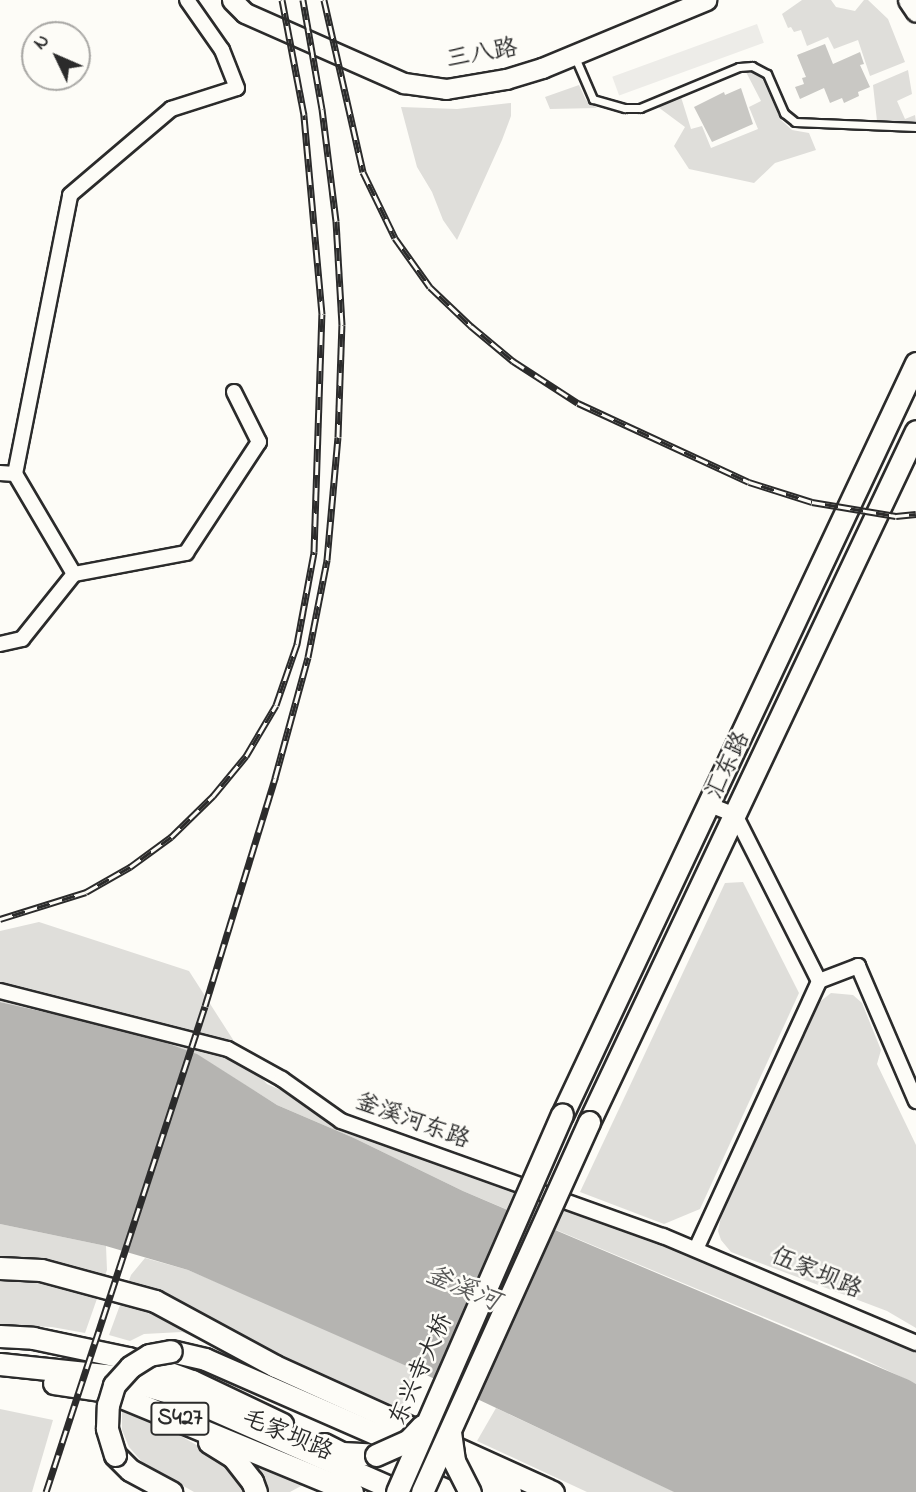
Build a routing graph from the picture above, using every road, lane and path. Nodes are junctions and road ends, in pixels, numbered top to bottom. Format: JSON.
{"nodes":[{"id":1,"x":187,"y":0,"type":"edge"},
{"id":2,"x":232,"y":0,"type":"edge"},
{"id":3,"x":706,"y":0,"type":"edge"},
{"id":4,"x":908,"y":0,"type":"edge"},
{"id":5,"x":916,"y":12,"type":"edge"},
{"id":6,"x":574,"y":55,"type":"junction"},
{"id":7,"x":916,"y":127,"type":"edge"},
{"id":8,"x":916,"y":363,"type":"edge"},
{"id":9,"x":234,"y":392,"type":"dead end"},
{"id":10,"x":916,"y":431,"type":"edge"},
{"id":11,"x":8,"y":473,"type":"edge"},
{"id":12,"x":74,"y":574,"type":"junction"},
{"id":13,"x":0,"y":644,"type":"edge"},
{"id":14,"x":708,"y":804,"type":"junction"},
{"id":15,"x":735,"y":815,"type":"junction"},
{"id":16,"x":818,"y":981,"type":"junction"},
{"id":17,"x":0,"y":991,"type":"edge"},
{"id":18,"x":916,"y":1101,"type":"edge"},
{"id":19,"x":562,"y":1115,"type":"joint"},
{"id":20,"x":589,"y":1122,"type":"joint"},
{"id":21,"x":696,"y":1249,"type":"junction"},
{"id":22,"x":0,"y":1268,"type":"edge"},
{"id":23,"x":0,"y":1336,"type":"edge"},
{"id":24,"x":916,"y":1343,"type":"edge"},
{"id":25,"x":0,"y":1364,"type":"edge"},
{"id":26,"x":0,"y":1376,"type":"edge"},
{"id":27,"x":111,"y":1383,"type":"junction"},
{"id":28,"x":429,"y":1420,"type":"junction"},
{"id":29,"x":450,"y":1431,"type":"junction"},
{"id":30,"x":171,"y":1492,"type":"edge"},
{"id":31,"x":256,"y":1492,"type":"edge"},
{"id":32,"x":318,"y":1492,"type":"edge"},
{"id":33,"x":342,"y":1492,"type":"edge"},
{"id":34,"x":352,"y":1492,"type":"edge"},
{"id":35,"x":399,"y":1492,"type":"edge"},
{"id":36,"x":422,"y":1492,"type":"edge"},
{"id":37,"x":470,"y":1492,"type":"edge"},
{"id":38,"x":510,"y":1492,"type":"edge"},
{"id":39,"x":553,"y":1492,"type":"edge"}],
"edges":[{"from":1,"to":11,"type":"street"},
{"from":2,"to":6,"type":"main road","name":"三八路"},
{"from":3,"to":6,"type":"main road","name":"三八路"},
{"from":4,"to":5,"type":"main road"},
{"from":6,"to":7,"type":"lane"},
{"from":8,"to":14,"type":"main road","name":"汇东路"},
{"from":9,"to":12,"type":"street"},
{"from":10,"to":15,"type":"main road","name":"汇东路"},
{"from":11,"to":12,"type":"street"},
{"from":12,"to":13,"type":"street"},
{"from":14,"to":15,"type":"street"},
{"from":14,"to":19,"type":"main road","name":"汇东路"},
{"from":15,"to":16,"type":"street"},
{"from":15,"to":20,"type":"main road","name":"汇东路"},
{"from":16,"to":18,"type":"street"},
{"from":16,"to":21,"type":"street"},
{"from":17,"to":21,"type":"street","name":"釜溪河东路"},
{"from":19,"to":28,"type":"main road","name":"东兴寺大桥","bridge":true},
{"from":20,"to":29,"type":"main road","name":"东兴寺大桥","bridge":true},
{"from":21,"to":24,"type":"street","name":"伍家坝路"},
{"from":22,"to":39,"type":"main road"},
{"from":23,"to":28,"type":"main road","bridge":true},
{"from":25,"to":27,"type":"main road","name":"毛家坝路","number":"S427"},
{"from":26,"to":27,"type":"main road","name":"毛家坝路","number":"S427"},
{"from":27,"to":31,"type":"main road"},
{"from":27,"to":34,"type":"main road","name":"毛家坝路","number":"S427"},
{"from":27,"to":35,"type":"main road","number":"S427"},
{"from":28,"to":35,"type":"main road","name":"东兴寺大桥","bridge":true},
{"from":29,"to":36,"type":"main road","name":"东兴寺大桥","bridge":true},
{"from":29,"to":37,"type":"main road","bridge":true},
{"from":30,"to":38,"type":"main road","bridge":true},
{"from":32,"to":33,"type":"main road"}]}
